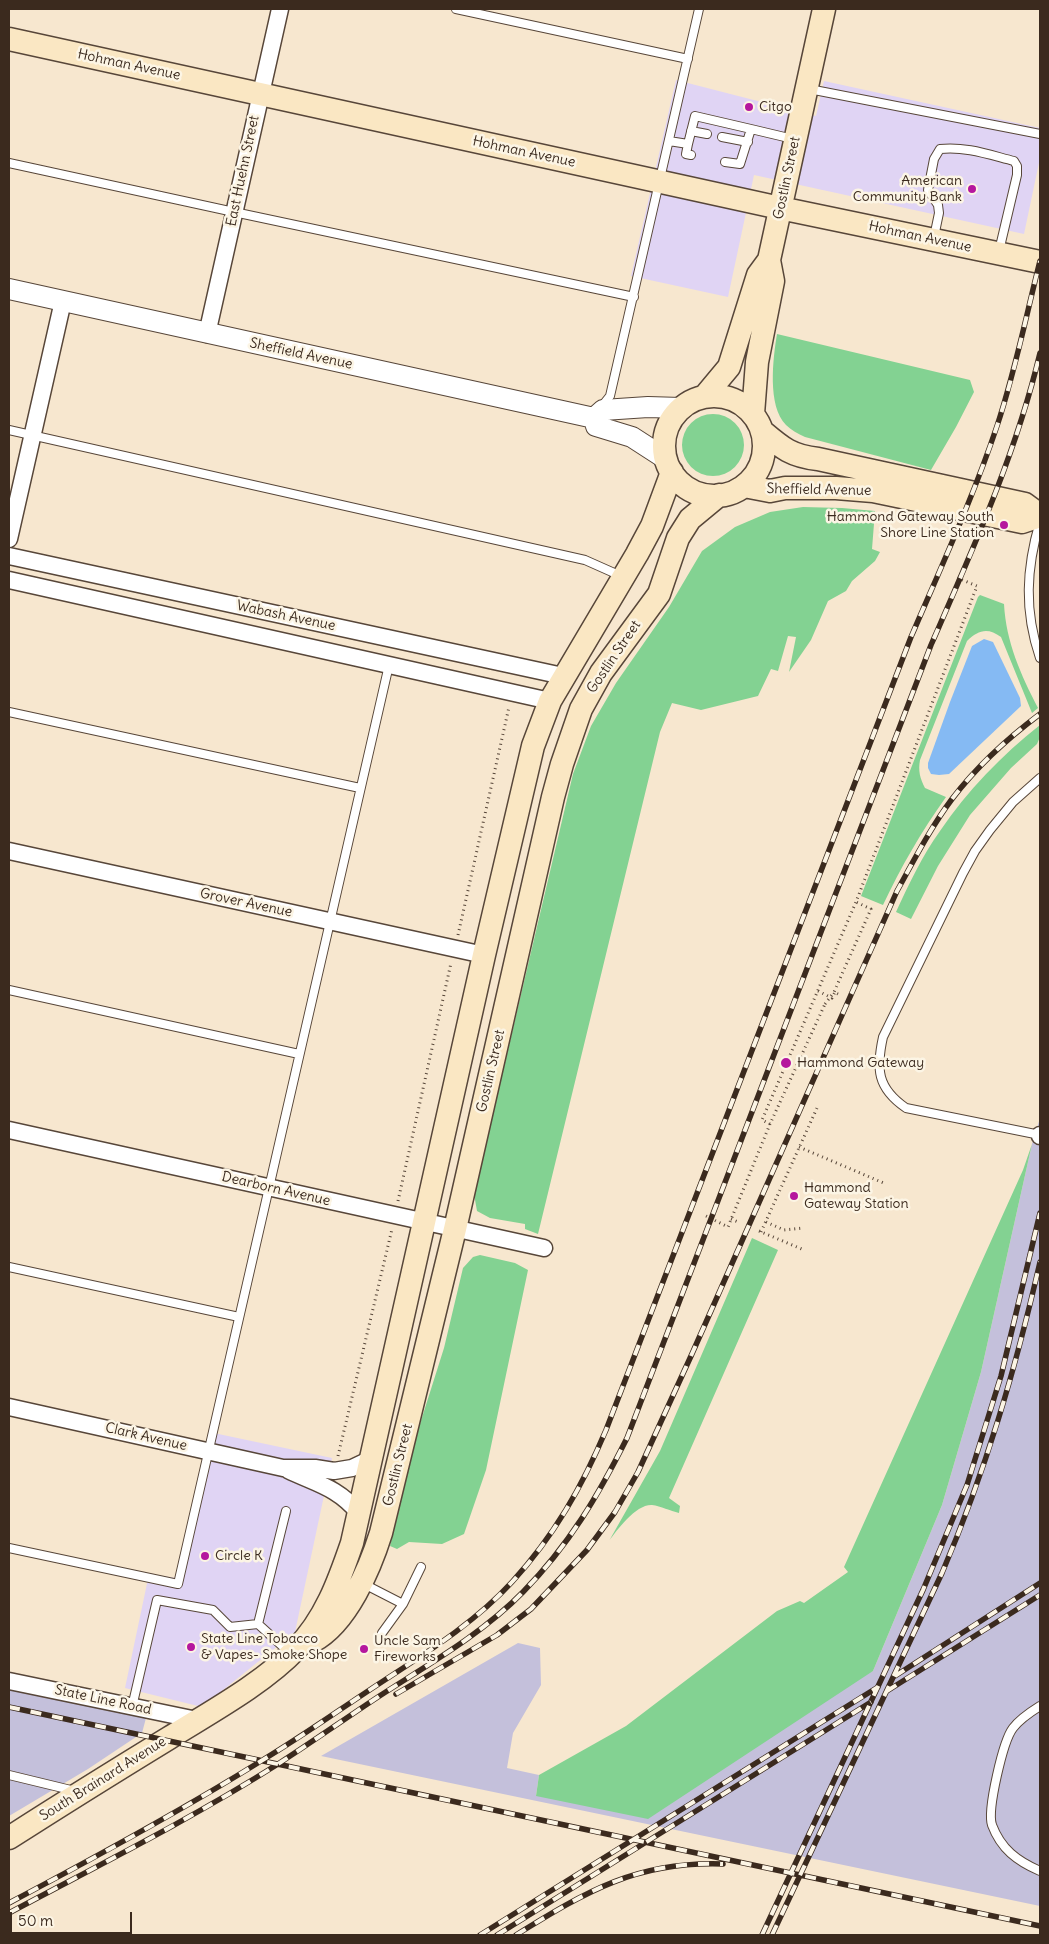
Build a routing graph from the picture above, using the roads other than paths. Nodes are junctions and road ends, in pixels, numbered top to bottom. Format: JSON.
{"nodes":[{"id":1,"x":280,"y":9,"type":"edge"},
{"id":2,"x":456,"y":9,"type":"edge"},
{"id":3,"x":699,"y":9,"type":"edge"},
{"id":4,"x":824,"y":9,"type":"edge"},
{"id":5,"x":9,"y":39,"type":"edge"},
{"id":6,"x":688,"y":59,"type":"junction"},
{"id":7,"x":806,"y":89,"type":"junction"},
{"id":8,"x":260,"y":94,"type":"junction"},
{"id":9,"x":751,"y":129,"type":"junction"},
{"id":10,"x":691,"y":131,"type":"junction"},
{"id":11,"x":707,"y":134,"type":"dead end"},
{"id":12,"x":1040,"y":134,"type":"edge"},
{"id":13,"x":722,"y":137,"type":"dead end"},
{"id":14,"x":795,"y":139,"type":"junction"},
{"id":15,"x":669,"y":141,"type":"junction"},
{"id":16,"x":748,"y":142,"type":"junction"},
{"id":17,"x":688,"y":144,"type":"junction"},
{"id":18,"x":691,"y":155,"type":"dead end"},
{"id":19,"x":9,"y":162,"type":"edge"},
{"id":20,"x":725,"y":162,"type":"dead end"},
{"id":21,"x":660,"y":182,"type":"junction"},
{"id":22,"x":780,"y":208,"type":"junction"},
{"id":23,"x":234,"y":212,"type":"junction"},
{"id":24,"x":934,"y":240,"type":"junction"},
{"id":25,"x":998,"y":253,"type":"junction"},
{"id":26,"x":769,"y":260,"type":"junction"},
{"id":27,"x":1040,"y":262,"type":"edge"},
{"id":28,"x":9,"y":289,"type":"edge"},
{"id":29,"x":634,"y":297,"type":"junction"},
{"id":30,"x":63,"y":301,"type":"junction"},
{"id":31,"x":207,"y":334,"type":"junction"},
{"id":32,"x":704,"y":397,"type":"junction"},
{"id":33,"x":681,"y":408,"type":"junction"},
{"id":34,"x":594,"y":418,"type":"junction"},
{"id":35,"x":758,"y":423,"type":"junction"},
{"id":36,"x":9,"y":430,"type":"edge"},
{"id":37,"x":32,"y":435,"type":"junction"},
{"id":38,"x":669,"y":465,"type":"junction"},
{"id":39,"x":744,"y":486,"type":"junction"},
{"id":40,"x":770,"y":490,"type":"junction"},
{"id":41,"x":719,"y":495,"type":"junction"},
{"id":42,"x":1040,"y":517,"type":"edge"},
{"id":43,"x":9,"y":539,"type":"edge"},
{"id":44,"x":9,"y":556,"type":"edge"},
{"id":45,"x":623,"y":576,"type":"junction"},
{"id":46,"x":9,"y":580,"type":"edge"},
{"id":47,"x":659,"y":594,"type":"junction"},
{"id":48,"x":1040,"y":658,"type":"edge"},
{"id":49,"x":389,"y":665,"type":"junction"},
{"id":50,"x":563,"y":676,"type":"junction"},
{"id":51,"x":550,"y":701,"type":"junction"},
{"id":52,"x":9,"y":712,"type":"edge"},
{"id":53,"x":1040,"y":778,"type":"edge"},
{"id":54,"x":360,"y":788,"type":"junction"},
{"id":55,"x":9,"y":851,"type":"edge"},
{"id":56,"x":330,"y":921,"type":"junction"},
{"id":57,"x":484,"y":955,"type":"junction"},
{"id":58,"x":9,"y":990,"type":"edge"},
{"id":59,"x":299,"y":1054,"type":"junction"},
{"id":60,"x":9,"y":1130,"type":"edge"},
{"id":61,"x":1040,"y":1136,"type":"edge"},
{"id":62,"x":269,"y":1187,"type":"junction"},
{"id":63,"x":423,"y":1221,"type":"junction"},
{"id":64,"x":455,"y":1228,"type":"junction"},
{"id":65,"x":544,"y":1248,"type":"dead end"},
{"id":66,"x":9,"y":1267,"type":"edge"},
{"id":67,"x":239,"y":1317,"type":"junction"},
{"id":68,"x":9,"y":1407,"type":"edge"},
{"id":69,"x":208,"y":1451,"type":"junction"},
{"id":70,"x":371,"y":1459,"type":"junction"},
{"id":71,"x":284,"y":1468,"type":"junction"},
{"id":72,"x":286,"y":1511,"type":"dead end"},
{"id":73,"x":359,"y":1513,"type":"junction"},
{"id":74,"x":9,"y":1548,"type":"edge"},
{"id":75,"x":420,"y":1567,"type":"dead end"},
{"id":76,"x":360,"y":1582,"type":"junction"},
{"id":77,"x":403,"y":1604,"type":"junction"},
{"id":78,"x":258,"y":1624,"type":"junction"},
{"id":79,"x":382,"y":1633,"type":"dead end"},
{"id":80,"x":291,"y":1654,"type":"junction"},
{"id":81,"x":9,"y":1681,"type":"edge"},
{"id":82,"x":1040,"y":1706,"type":"edge"},
{"id":83,"x":132,"y":1707,"type":"junction"},
{"id":84,"x":197,"y":1720,"type":"junction"},
{"id":85,"x":9,"y":1775,"type":"edge"},
{"id":86,"x":81,"y":1792,"type":"junction"},
{"id":87,"x":9,"y":1838,"type":"edge"},
{"id":88,"x":1040,"y":1871,"type":"edge"}],
"edges":[{"from":1,"to":8,"type":"street","name":"East Huehn Street"},
{"from":2,"to":6,"type":"lane"},
{"from":3,"to":6,"type":"lane"},
{"from":4,"to":7,"type":"main road","name":"Gostlin Street"},
{"from":5,"to":8,"type":"main road","name":"Hohman Avenue"},
{"from":6,"to":15,"type":"lane"},
{"from":7,"to":12,"type":"lane"},
{"from":7,"to":14,"type":"main road","name":"Gostlin Street"},
{"from":8,"to":21,"type":"main road","name":"Hohman Avenue"},
{"from":8,"to":23,"type":"street","name":"East Huehn Street"},
{"from":9,"to":10,"type":"lane"},
{"from":9,"to":14,"type":"lane"},
{"from":9,"to":16,"type":"lane"},
{"from":10,"to":11,"type":"lane"},
{"from":10,"to":17,"type":"lane"},
{"from":13,"to":16,"type":"lane"},
{"from":14,"to":22,"type":"main road","name":"Gostlin Street"},
{"from":15,"to":17,"type":"lane"},
{"from":15,"to":21,"type":"lane"},
{"from":16,"to":20,"type":"lane"},
{"from":17,"to":18,"type":"lane"},
{"from":19,"to":23,"type":"lane"},
{"from":21,"to":22,"type":"main road","name":"Hohman Avenue"},
{"from":21,"to":29,"type":"lane"},
{"from":22,"to":24,"type":"main road","name":"Hohman Avenue"},
{"from":22,"to":26,"type":"main road","name":"Gostlin Street"},
{"from":23,"to":29,"type":"lane"},
{"from":23,"to":31,"type":"street","name":"East Huehn Street"},
{"from":24,"to":25,"type":"main road","name":"Hohman Avenue"},
{"from":24,"to":25,"type":"lane"},
{"from":25,"to":27,"type":"main road","name":"Hohman Avenue"},
{"from":26,"to":32,"type":"main road","name":"Gostlin Street"},
{"from":26,"to":35,"type":"main road","name":"Gostlin Street"},
{"from":28,"to":30,"type":"street","name":"Sheffield Avenue"},
{"from":29,"to":34,"type":"lane"},
{"from":30,"to":31,"type":"street","name":"Sheffield Avenue"},
{"from":30,"to":37,"type":"street"},
{"from":31,"to":34,"type":"street","name":"Sheffield Avenue"},
{"from":32,"to":33,"type":"main road"},
{"from":32,"to":35,"type":"main road"},
{"from":33,"to":34,"type":"street"},
{"from":33,"to":38,"type":"main road"},
{"from":34,"to":38,"type":"street","name":"Sheffield Avenue"},
{"from":35,"to":39,"type":"main road"},
{"from":35,"to":42,"type":"main road","name":"Sheffield Avenue"},
{"from":36,"to":37,"type":"lane"},
{"from":37,"to":43,"type":"street"},
{"from":37,"to":45,"type":"lane"},
{"from":38,"to":41,"type":"main road"},
{"from":38,"to":45,"type":"main road","name":"Gostlin Street"},
{"from":39,"to":40,"type":"main road","name":"Sheffield Avenue"},
{"from":39,"to":41,"type":"main road"},
{"from":40,"to":42,"type":"main road","name":"Sheffield Avenue"},
{"from":40,"to":47,"type":"main road"},
{"from":41,"to":47,"type":"main road","name":"Gostlin Street"},
{"from":42,"to":48,"type":"lane"},
{"from":44,"to":50,"type":"street","name":"Wabash Avenue"},
{"from":45,"to":50,"type":"main road","name":"Gostlin Street"},
{"from":46,"to":49,"type":"street","name":"Wabash Avenue"},
{"from":47,"to":64,"type":"main road","name":"Gostlin Street"},
{"from":49,"to":51,"type":"street","name":"Wabash Avenue"},
{"from":49,"to":54,"type":"lane"},
{"from":50,"to":51,"type":"main road","name":"Gostlin Street"},
{"from":51,"to":57,"type":"main road","name":"Gostlin Street"},
{"from":52,"to":54,"type":"lane"},
{"from":53,"to":61,"type":"lane"},
{"from":54,"to":56,"type":"lane"},
{"from":55,"to":56,"type":"street","name":"Grover Avenue"},
{"from":56,"to":57,"type":"street","name":"Grover Avenue"},
{"from":56,"to":59,"type":"lane"},
{"from":57,"to":63,"type":"main road","name":"Gostlin Street"},
{"from":58,"to":59,"type":"lane"},
{"from":59,"to":62,"type":"lane"},
{"from":60,"to":62,"type":"street","name":"Dearborn Avenue"},
{"from":62,"to":63,"type":"street","name":"Dearborn Avenue"},
{"from":62,"to":67,"type":"lane"},
{"from":63,"to":64,"type":"street","name":"Dearborn Avenue"},
{"from":63,"to":70,"type":"main road","name":"Gostlin Street"},
{"from":64,"to":65,"type":"street","name":"Dearborn Avenue"},
{"from":64,"to":76,"type":"main road","name":"Gostlin Street"},
{"from":66,"to":67,"type":"lane"},
{"from":67,"to":69,"type":"lane"},
{"from":68,"to":69,"type":"street","name":"Clark Avenue"},
{"from":69,"to":71,"type":"street","name":"Clark Avenue"},
{"from":69,"to":74,"type":"lane"},
{"from":70,"to":71,"type":"street","name":"Clark Avenue"},
{"from":70,"to":73,"type":"main road","name":"Gostlin Street"},
{"from":71,"to":73,"type":"street","name":"Clark Avenue"},
{"from":72,"to":78,"type":"lane"},
{"from":73,"to":80,"type":"main road","name":"Gostlin Street"},
{"from":75,"to":77,"type":"lane"},
{"from":76,"to":77,"type":"lane"},
{"from":76,"to":80,"type":"main road","name":"Gostlin Street"},
{"from":77,"to":79,"type":"lane"},
{"from":78,"to":80,"type":"lane"},
{"from":78,"to":83,"type":"lane"},
{"from":80,"to":84,"type":"main road","name":"Gostlin Street"},
{"from":81,"to":83,"type":"street","name":"State Line Road"},
{"from":82,"to":88,"type":"lane"},
{"from":83,"to":84,"type":"street","name":"State Line Road"},
{"from":84,"to":86,"type":"main road","name":"South Brainard Avenue"},
{"from":85,"to":86,"type":"lane"},
{"from":86,"to":87,"type":"main road","name":"South Brainard Avenue"}]}
